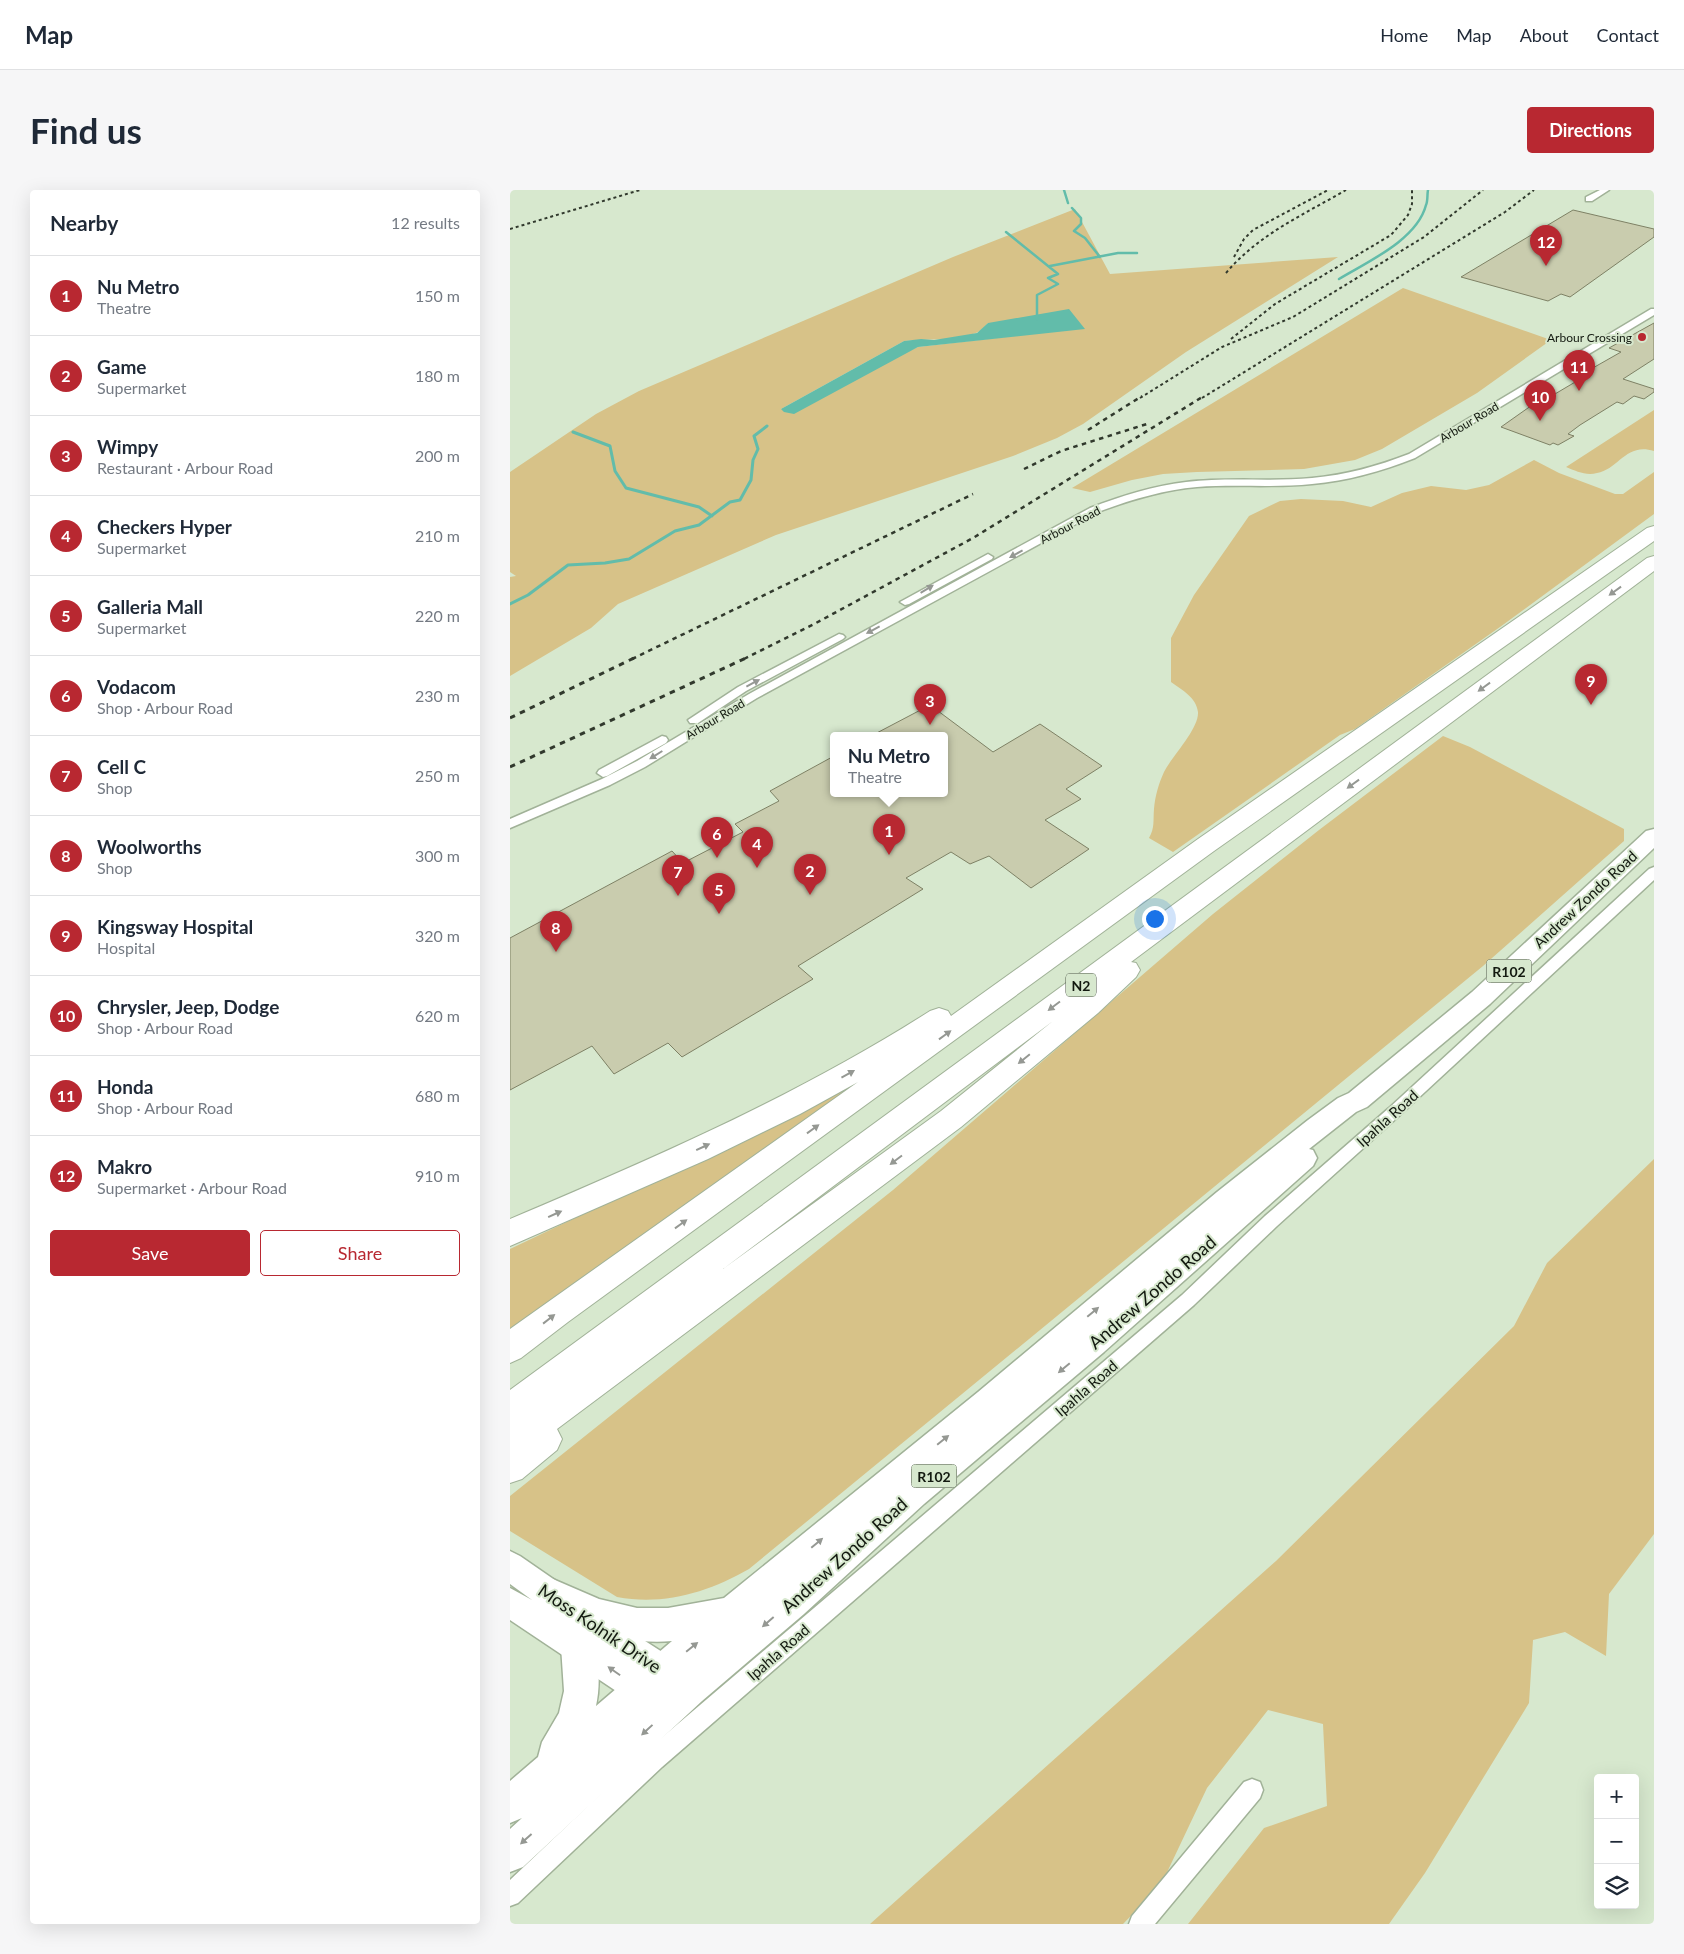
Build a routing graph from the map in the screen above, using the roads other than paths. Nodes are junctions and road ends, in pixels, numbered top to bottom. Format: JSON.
{"nodes":[{"id":1,"x":1604,"y":190,"type":"edge"},
{"id":2,"x":1589,"y":199,"type":"dead end"},
{"id":3,"x":1654,"y":302,"type":"edge"},
{"id":4,"x":1654,"y":311,"type":"edge"},
{"id":5,"x":1654,"y":532,"type":"edge"},
{"id":6,"x":1654,"y":562,"type":"edge"},
{"id":7,"x":545,"y":804,"type":"junction"},
{"id":8,"x":510,"y":813,"type":"edge"},
{"id":9,"x":510,"y":824,"type":"edge"},
{"id":10,"x":1654,"y":836,"type":"edge"},
{"id":11,"x":1206,"y":845,"type":"junction"},
{"id":12,"x":1654,"y":872,"type":"edge"},
{"id":13,"x":1215,"y":886,"type":"junction"},
{"id":14,"x":1243,"y":1215,"type":"junction"},
{"id":15,"x":806,"y":1227,"type":"junction"},
{"id":16,"x":510,"y":1234,"type":"edge"},
{"id":17,"x":510,"y":1348,"type":"edge"},
{"id":18,"x":510,"y":1410,"type":"edge"},
{"id":19,"x":510,"y":1444,"type":"edge"},
{"id":20,"x":510,"y":1467,"type":"edge"},
{"id":21,"x":510,"y":1566,"type":"edge"},
{"id":22,"x":548,"y":1594,"type":"junction"},
{"id":23,"x":510,"y":1603,"type":"edge"},
{"id":24,"x":733,"y":1614,"type":"junction"},
{"id":25,"x":578,"y":1646,"type":"junction"},
{"id":26,"x":663,"y":1670,"type":"junction"},
{"id":27,"x":640,"y":1690,"type":"junction"},
{"id":28,"x":680,"y":1699,"type":"junction"},
{"id":29,"x":543,"y":1774,"type":"junction"},
{"id":30,"x":1252,"y":1790,"type":"dead end"},
{"id":31,"x":510,"y":1805,"type":"edge"},
{"id":32,"x":510,"y":1854,"type":"edge"},
{"id":33,"x":510,"y":1895,"type":"edge"},
{"id":34,"x":1140,"y":1924,"type":"edge"}],
"edges":[{"from":1,"to":2,"type":"street"},
{"from":7,"to":3,"type":"street","name":"Arbour Road","one_way":true},
{"from":4,"to":7,"type":"street","name":"Arbour Road","one_way":true},
{"from":5,"to":11,"type":"highway","number":"N2"},
{"from":6,"to":13,"type":"highway","number":"N2","one_way":true},
{"from":7,"to":8,"type":"street","name":"Arbour Road"},
{"from":7,"to":9,"type":"street","name":"Arbour Road"},
{"from":10,"to":14,"type":"main road","name":"Andrew Zondo Road","number":"R102"},
{"from":16,"to":11,"type":"highway","one_way":true},
{"from":17,"to":11,"type":"highway","number":"N2","one_way":true},
{"from":12,"to":14,"type":"street","name":"Ipahla Road"},
{"from":13,"to":15,"type":"highway","one_way":true},
{"from":13,"to":18,"type":"highway","number":"N2","one_way":true},
{"from":24,"to":14,"type":"main road","name":"Andrew Zondo Road","number":"R102","one_way":true},
{"from":14,"to":28,"type":"main road","name":"Andrew Zondo Road","number":"R102","one_way":true},
{"from":14,"to":33,"type":"street","name":"Ipahla Road"},
{"from":15,"to":19,"type":"highway"},
{"from":15,"to":20,"type":"highway"},
{"from":21,"to":22,"type":"main road","name":"Moss Kolnik Drive"},
{"from":22,"to":24,"type":"main road"},
{"from":22,"to":26,"type":"main road","name":"Moss Kolnik Drive"},
{"from":23,"to":25,"type":"main road","name":"Moss Kolnik Drive"},
{"from":26,"to":24,"type":"main road","name":"Andrew Zondo Road","number":"R102","one_way":true},
{"from":27,"to":25,"type":"main road","name":"Moss Kolnik Drive","one_way":true},
{"from":25,"to":29,"type":"main road"},
{"from":26,"to":27,"type":"main road","name":"Andrew Zondo Road","number":"R102"},
{"from":26,"to":28,"type":"main road","name":"Moss Kolnik Drive"},
{"from":27,"to":28,"type":"main road","name":"Moss Kolnik Drive"},
{"from":27,"to":29,"type":"main road","name":"Andrew Zondo Road","number":"R102"},
{"from":28,"to":32,"type":"main road","name":"Andrew Zondo Road","number":"R102","one_way":true},
{"from":29,"to":31,"type":"main road","name":"Andrew Zondo Road","number":"R102"},
{"from":30,"to":34,"type":"street"}]}
